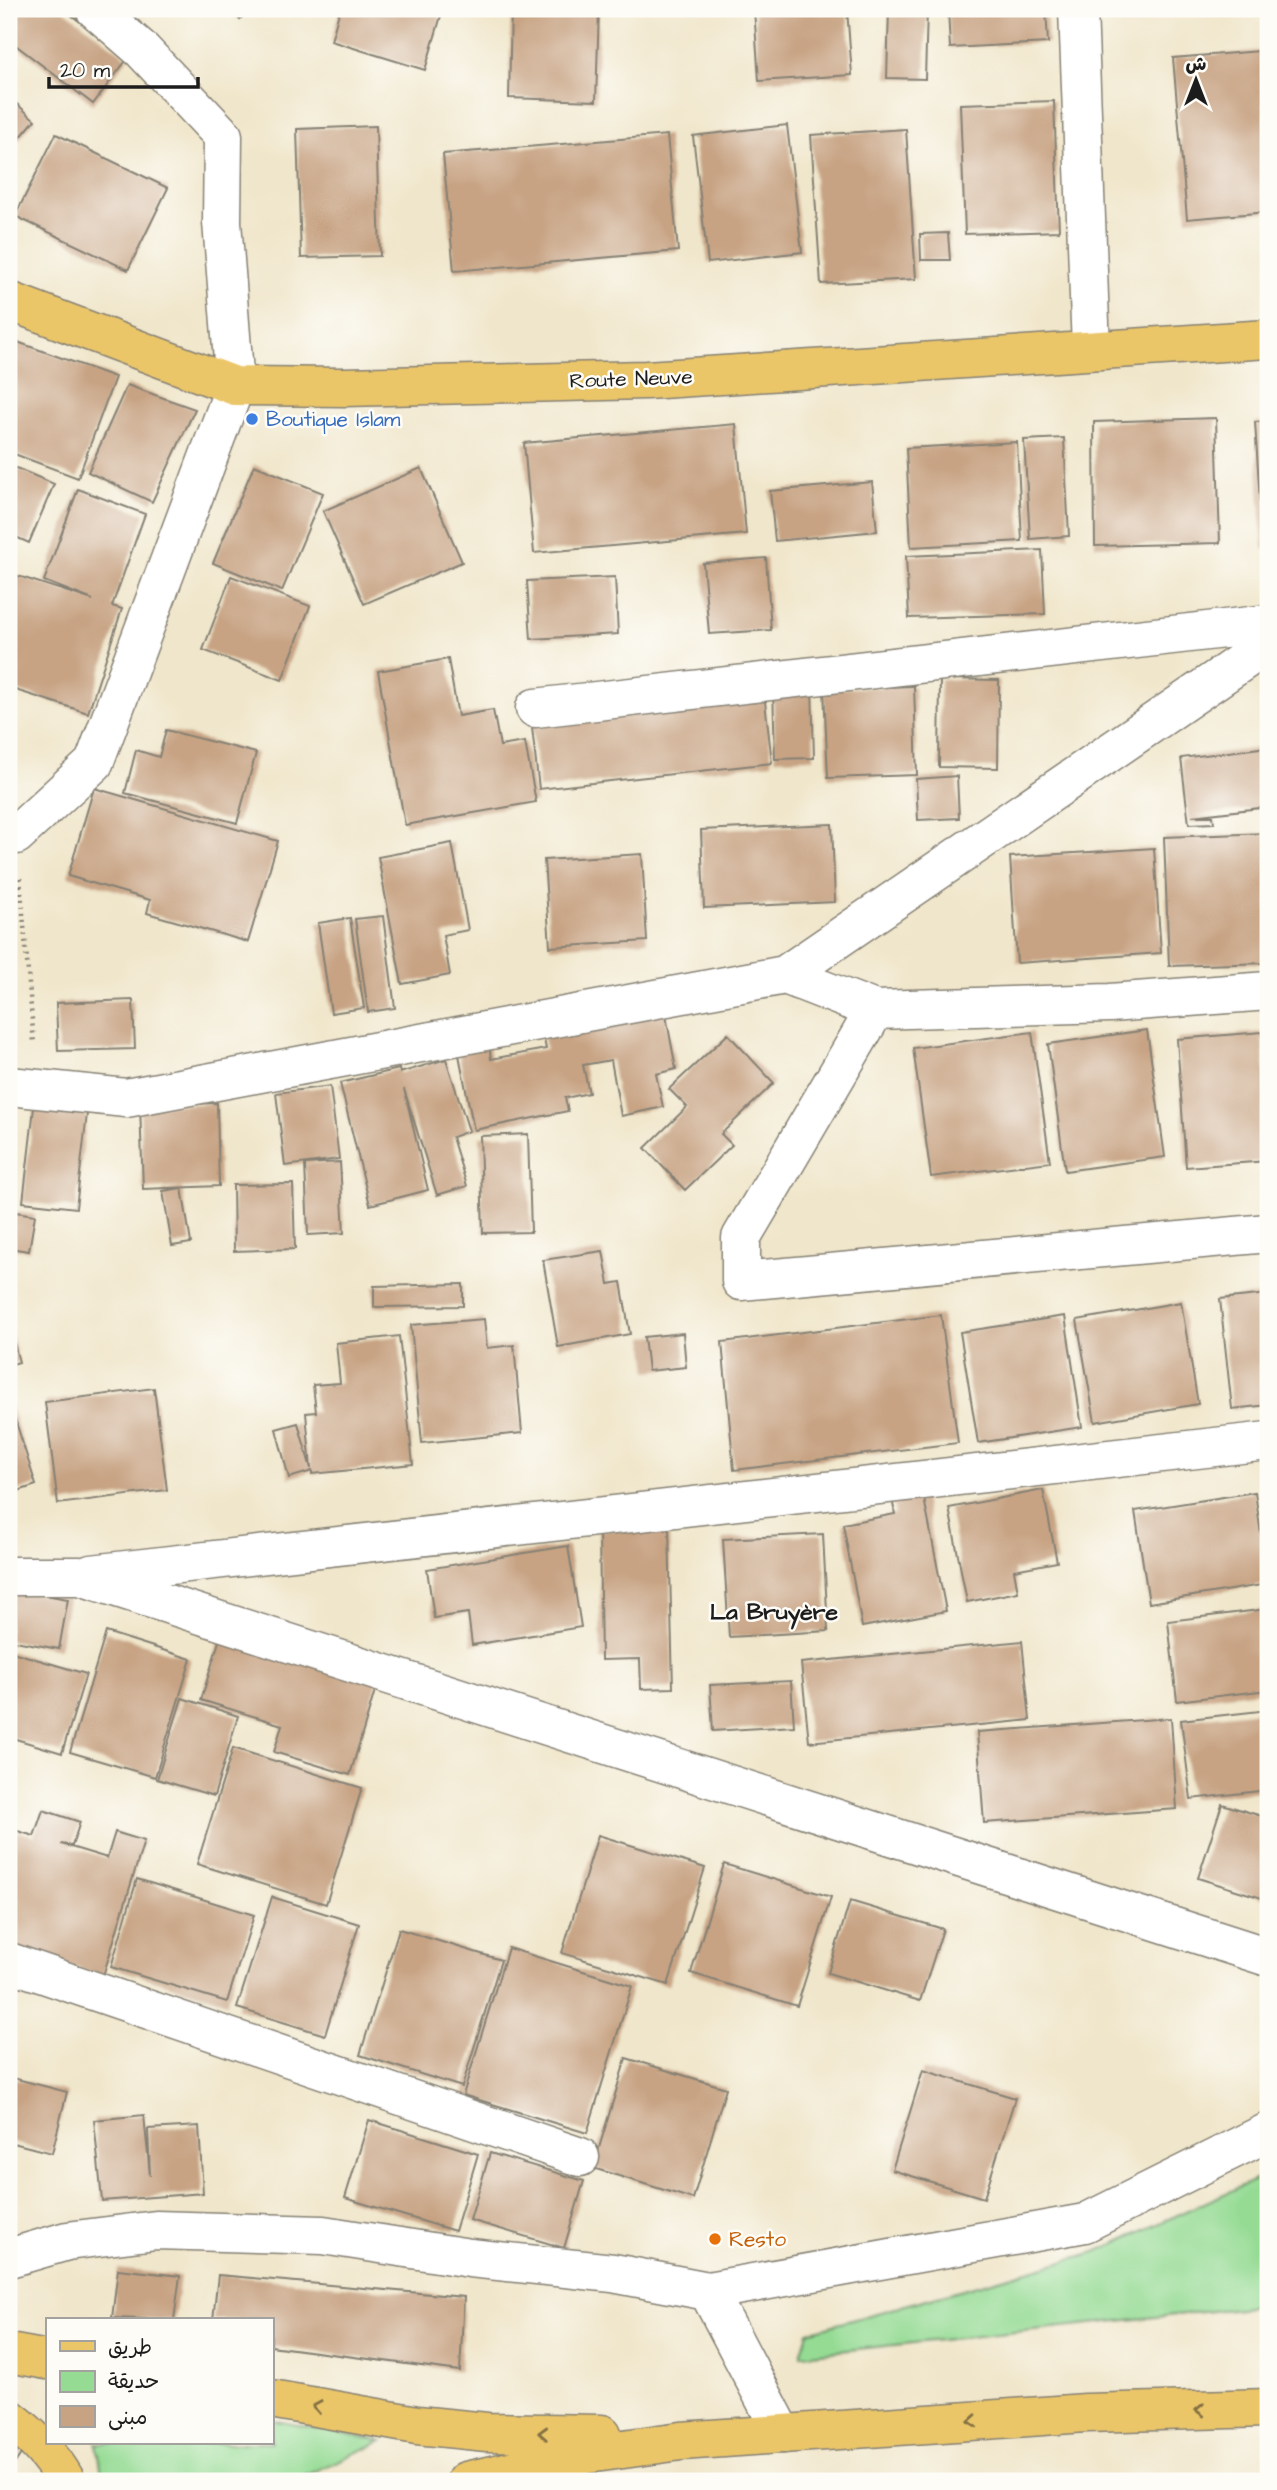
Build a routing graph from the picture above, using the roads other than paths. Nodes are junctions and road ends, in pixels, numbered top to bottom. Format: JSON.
{"nodes":[{"id":1,"x":95,"y":9,"type":"edge"},
{"id":2,"x":1078,"y":9,"type":"edge"},
{"id":3,"x":9,"y":301,"type":"edge"},
{"id":4,"x":1268,"y":339,"type":"edge"},
{"id":5,"x":1091,"y":349,"type":"junction"},
{"id":6,"x":234,"y":386,"type":"junction"},
{"id":7,"x":1268,"y":624,"type":"edge"},
{"id":8,"x":1268,"y":645,"type":"edge"},
{"id":9,"x":535,"y":708,"type":"dead end"},
{"id":10,"x":12,"y":835,"type":"edge"},
{"id":11,"x":785,"y":975,"type":"junction"},
{"id":12,"x":1268,"y":991,"type":"edge"},
{"id":13,"x":875,"y":1010,"type":"junction"},
{"id":14,"x":23,"y":1087,"type":"edge"},
{"id":15,"x":1268,"y":1233,"type":"edge"},
{"id":16,"x":1268,"y":1441,"type":"edge"},
{"id":17,"x":9,"y":1576,"type":"edge"},
{"id":18,"x":80,"y":1576,"type":"junction"},
{"id":19,"x":1268,"y":1957,"type":"edge"},
{"id":20,"x":9,"y":1962,"type":"edge"},
{"id":21,"x":1268,"y":2132,"type":"edge"},
{"id":22,"x":580,"y":2157,"type":"dead end"},
{"id":23,"x":9,"y":2258,"type":"edge"},
{"id":24,"x":708,"y":2291,"type":"junction"},
{"id":25,"x":9,"y":2353,"type":"edge"},
{"id":26,"x":46,"y":2360,"type":"edge"},
{"id":27,"x":273,"y":2399,"type":"edge"},
{"id":28,"x":1268,"y":2408,"type":"edge"},
{"id":29,"x":9,"y":2418,"type":"edge"},
{"id":30,"x":783,"y":2434,"type":"junction"},
{"id":31,"x":66,"y":2481,"type":"edge"},
{"id":32,"x":466,"y":2481,"type":"edge"}],
"edges":[{"from":1,"to":6,"type":"street"},
{"from":2,"to":5,"type":"street"},
{"from":3,"to":6,"type":"main road","name":"Route Neuve"},
{"from":4,"to":5,"type":"main road","name":"Route Neuve"},
{"from":5,"to":6,"type":"main road","name":"Route Neuve"},
{"from":6,"to":10,"type":"street"},
{"from":7,"to":9,"type":"street"},
{"from":8,"to":11,"type":"street"},
{"from":11,"to":13,"type":"street"},
{"from":11,"to":14,"type":"street"},
{"from":12,"to":13,"type":"street"},
{"from":13,"to":15,"type":"street"},
{"from":16,"to":18,"type":"street"},
{"from":17,"to":18,"type":"street"},
{"from":18,"to":19,"type":"street"},
{"from":20,"to":22,"type":"street"},
{"from":21,"to":24,"type":"street"},
{"from":23,"to":24,"type":"street"},
{"from":24,"to":30,"type":"street"},
{"from":25,"to":26,"type":"main road"},
{"from":30,"to":27,"type":"main road","one_way":true},
{"from":28,"to":30,"type":"main road","one_way":true},
{"from":29,"to":31,"type":"main road"},
{"from":30,"to":32,"type":"main road"}]}
